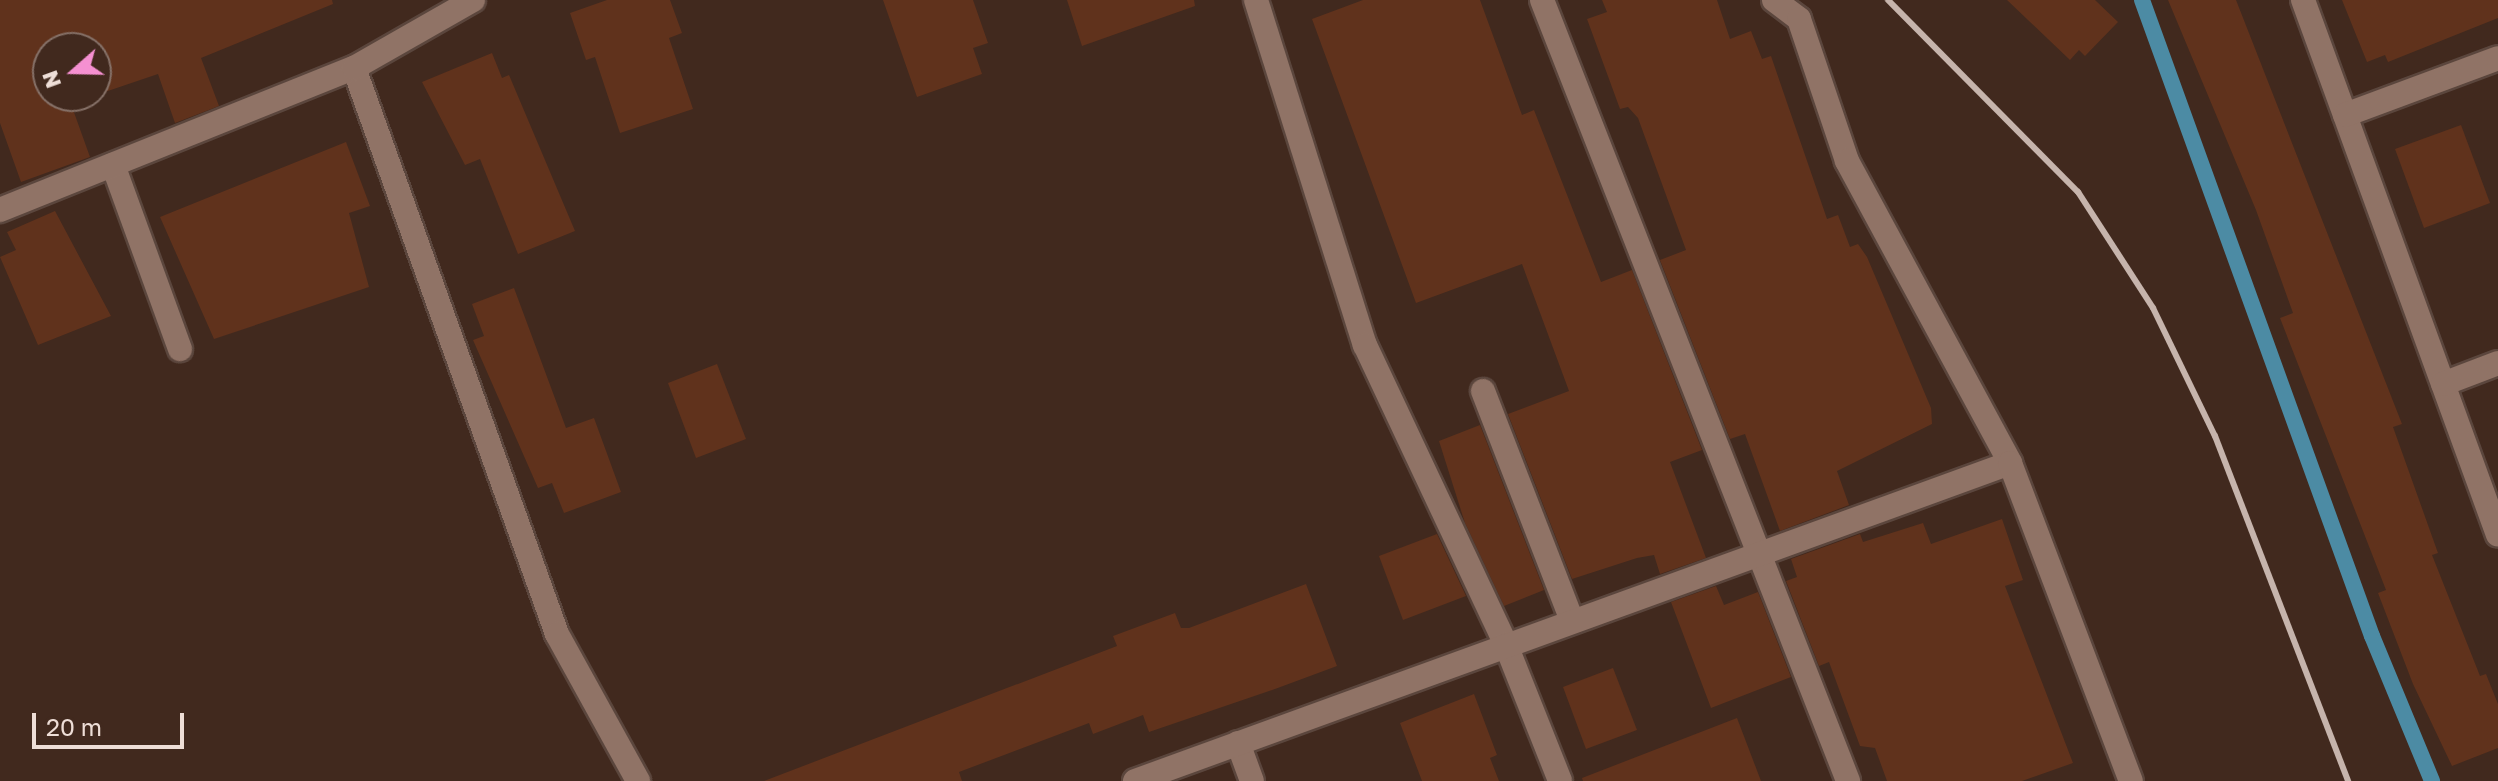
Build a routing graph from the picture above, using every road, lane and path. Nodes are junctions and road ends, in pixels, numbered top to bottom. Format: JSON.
{"nodes":[{"id":1,"x":473,"y":0,"type":"edge"},
{"id":2,"x":1256,"y":0,"type":"edge"},
{"id":3,"x":1542,"y":0,"type":"edge"},
{"id":4,"x":1774,"y":0,"type":"edge"},
{"id":5,"x":2303,"y":0,"type":"edge"},
{"id":6,"x":2498,"y":58,"type":"edge"},
{"id":7,"x":354,"y":68,"type":"junction"},
{"id":8,"x":2345,"y":115,"type":"junction"},
{"id":9,"x":113,"y":165,"type":"junction"},
{"id":10,"x":0,"y":210,"type":"edge"},
{"id":11,"x":180,"y":349,"type":"dead end"},
{"id":12,"x":2498,"y":363,"type":"edge"},
{"id":13,"x":2443,"y":384,"type":"junction"},
{"id":14,"x":1483,"y":391,"type":"dead end"},
{"id":15,"x":2010,"y":463,"type":"junction"},
{"id":16,"x":2498,"y":535,"type":"edge"},
{"id":17,"x":1756,"y":555,"type":"junction"},
{"id":18,"x":1572,"y":620,"type":"junction"},
{"id":19,"x":1506,"y":645,"type":"junction"},
{"id":20,"x":1238,"y":743,"type":"junction"},
{"id":21,"x":638,"y":781,"type":"edge"},
{"id":22,"x":1135,"y":781,"type":"edge"},
{"id":23,"x":1252,"y":781,"type":"edge"},
{"id":24,"x":1560,"y":781,"type":"edge"},
{"id":25,"x":1848,"y":781,"type":"edge"},
{"id":26,"x":2131,"y":781,"type":"edge"}],
"edges":[{"from":1,"to":7,"type":"street"},
{"from":2,"to":19,"type":"street"},
{"from":3,"to":17,"type":"street"},
{"from":4,"to":15,"type":"street"},
{"from":5,"to":8,"type":"street"},
{"from":6,"to":8,"type":"street"},
{"from":7,"to":9,"type":"street"},
{"from":7,"to":21,"type":"street"},
{"from":8,"to":13,"type":"street"},
{"from":9,"to":10,"type":"street"},
{"from":9,"to":11,"type":"street"},
{"from":12,"to":13,"type":"street"},
{"from":13,"to":16,"type":"street"},
{"from":14,"to":18,"type":"street"},
{"from":15,"to":17,"type":"street"},
{"from":15,"to":26,"type":"street"},
{"from":17,"to":18,"type":"street"},
{"from":17,"to":25,"type":"street"},
{"from":18,"to":19,"type":"street"},
{"from":19,"to":20,"type":"street"},
{"from":19,"to":24,"type":"street"},
{"from":20,"to":22,"type":"street"},
{"from":20,"to":23,"type":"street"}]}
